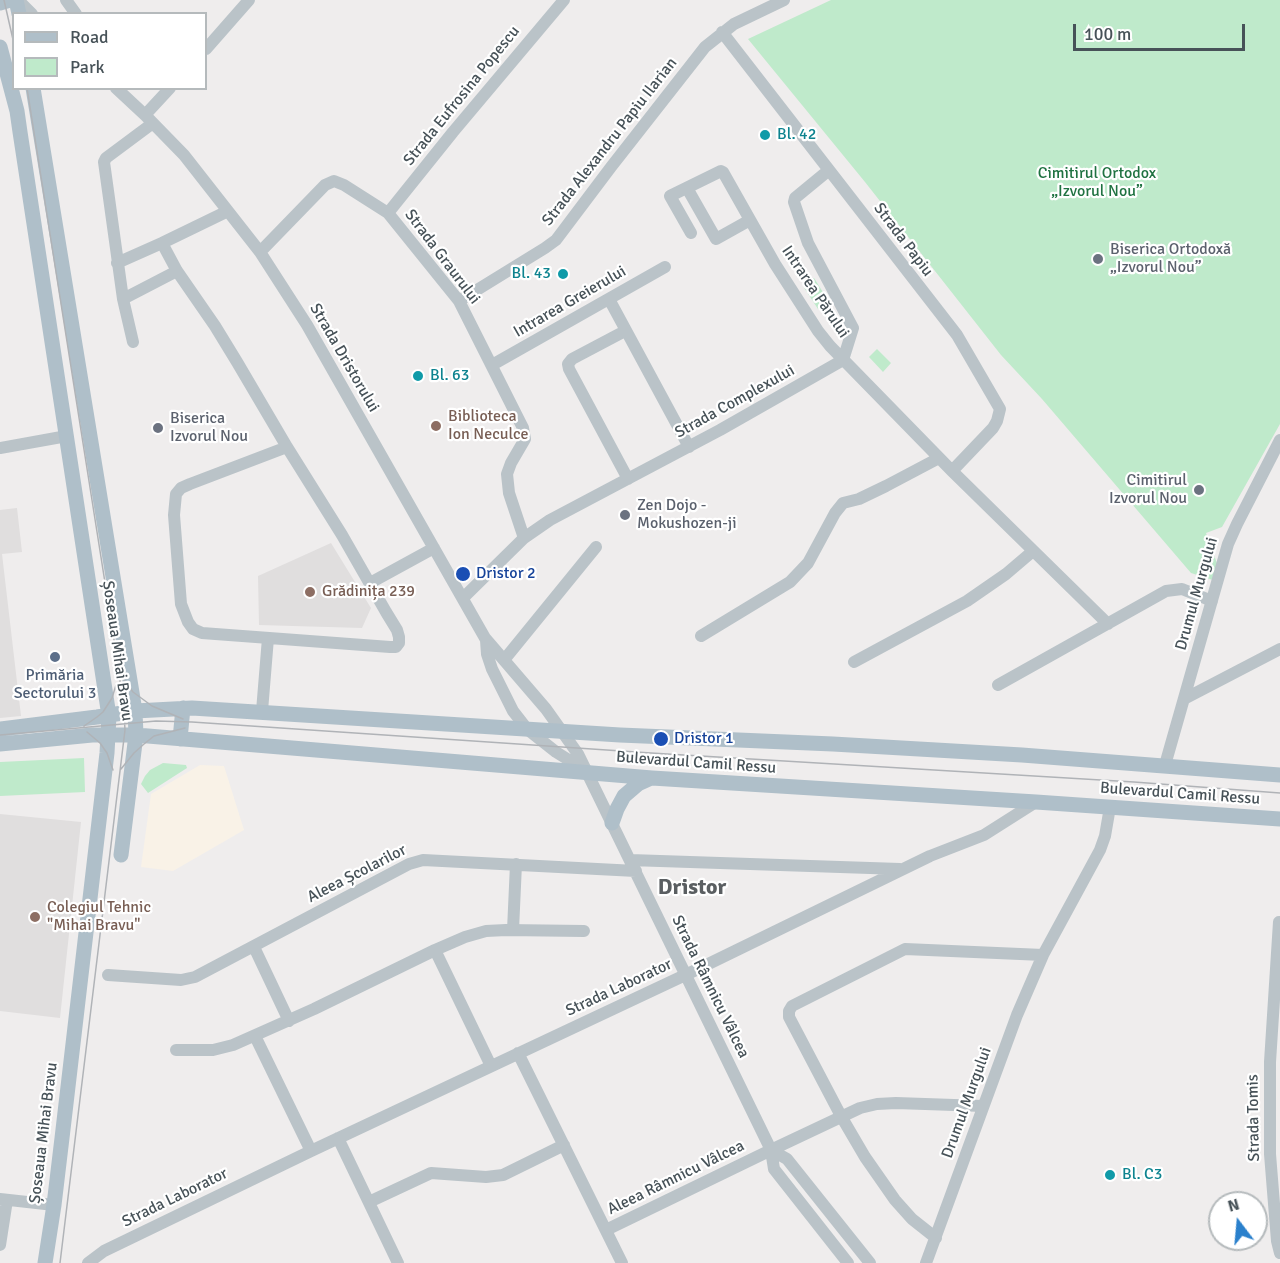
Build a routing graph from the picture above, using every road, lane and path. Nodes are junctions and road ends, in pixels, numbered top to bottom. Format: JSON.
{"nodes":[{"id":1,"x":15,"y":0,"type":"edge"},
{"id":2,"x":249,"y":0,"type":"edge"},
{"id":3,"x":564,"y":0,"type":"edge"},
{"id":4,"x":784,"y":0,"type":"edge"},
{"id":5,"x":0,"y":3,"type":"edge"},
{"id":6,"x":30,"y":12,"type":"edge"},
{"id":7,"x":0,"y":14,"type":"edge"},
{"id":8,"x":722,"y":32,"type":"junction"},
{"id":9,"x":0,"y":47,"type":"edge"},
{"id":10,"x":207,"y":48,"type":"edge"},
{"id":11,"x":4,"y":75,"type":"edge"},
{"id":12,"x":118,"y":90,"type":"edge"},
{"id":13,"x":128,"y":90,"type":"edge"},
{"id":14,"x":169,"y":90,"type":"edge"},
{"id":15,"x":36,"y":91,"type":"edge"},
{"id":16,"x":149,"y":119,"type":"junction"},
{"id":17,"x":829,"y":170,"type":"junction"},
{"id":18,"x":687,"y":188,"type":"junction"},
{"id":19,"x":228,"y":210,"type":"junction"},
{"id":20,"x":388,"y":213,"type":"junction"},
{"id":21,"x":750,"y":220,"type":"junction"},
{"id":22,"x":691,"y":233,"type":"dead end"},
{"id":23,"x":162,"y":243,"type":"junction"},
{"id":24,"x":260,"y":252,"type":"junction"},
{"id":25,"x":117,"y":263,"type":"junction"},
{"id":26,"x":665,"y":267,"type":"dead end"},
{"id":27,"x":177,"y":271,"type":"junction"},
{"id":28,"x":609,"y":299,"type":"junction"},
{"id":29,"x":123,"y":300,"type":"junction"},
{"id":30,"x":459,"y":301,"type":"junction"},
{"id":31,"x":625,"y":331,"type":"junction"},
{"id":32,"x":133,"y":342,"type":"dead end"},
{"id":33,"x":843,"y":360,"type":"junction"},
{"id":34,"x":492,"y":365,"type":"junction"},
{"id":35,"x":67,"y":436,"type":"junction"},
{"id":36,"x":1280,"y":440,"type":"edge"},
{"id":37,"x":287,"y":447,"type":"junction"},
{"id":38,"x":689,"y":447,"type":"junction"},
{"id":39,"x":0,"y":448,"type":"edge"},
{"id":40,"x":939,"y":458,"type":"junction"},
{"id":41,"x":952,"y":471,"type":"junction"},
{"id":42,"x":628,"y":479,"type":"junction"},
{"id":43,"x":524,"y":538,"type":"junction"},
{"id":44,"x":596,"y":547,"type":"dead end"},
{"id":45,"x":434,"y":548,"type":"junction"},
{"id":46,"x":1033,"y":551,"type":"junction"},
{"id":47,"x":370,"y":583,"type":"junction"},
{"id":48,"x":462,"y":598,"type":"junction"},
{"id":49,"x":1212,"y":601,"type":"junction"},
{"id":50,"x":1108,"y":624,"type":"junction"},
{"id":51,"x":702,"y":636,"type":"dead end"},
{"id":52,"x":268,"y":638,"type":"junction"},
{"id":53,"x":485,"y":638,"type":"junction"},
{"id":54,"x":1280,"y":649,"type":"edge"},
{"id":55,"x":504,"y":660,"type":"junction"},
{"id":56,"x":854,"y":662,"type":"dead end"},
{"id":57,"x":129,"y":672,"type":"junction"},
{"id":58,"x":104,"y":676,"type":"junction"},
{"id":59,"x":998,"y":685,"type":"dead end"},
{"id":60,"x":1184,"y":699,"type":"junction"},
{"id":61,"x":183,"y":708,"type":"junction"},
{"id":62,"x":135,"y":711,"type":"junction"},
{"id":63,"x":262,"y":711,"type":"junction"},
{"id":64,"x":109,"y":716,"type":"junction"},
{"id":65,"x":0,"y":729,"type":"edge"},
{"id":66,"x":527,"y":729,"type":"junction"},
{"id":67,"x":562,"y":731,"type":"junction"},
{"id":68,"x":109,"y":734,"type":"junction"},
{"id":69,"x":136,"y":735,"type":"junction"},
{"id":70,"x":180,"y":739,"type":"junction"},
{"id":71,"x":0,"y":744,"type":"edge"},
{"id":72,"x":1165,"y":765,"type":"junction"},
{"id":73,"x":589,"y":773,"type":"junction"},
{"id":74,"x":105,"y":774,"type":"junction"},
{"id":75,"x":1280,"y":775,"type":"edge"},
{"id":76,"x":131,"y":776,"type":"junction"},
{"id":77,"x":652,"y":778,"type":"junction"},
{"id":78,"x":1036,"y":802,"type":"junction"},
{"id":79,"x":1110,"y":807,"type":"junction"},
{"id":80,"x":1280,"y":819,"type":"edge"},
{"id":81,"x":612,"y":822,"type":"junction"},
{"id":82,"x":121,"y":855,"type":"dead end"},
{"id":83,"x":516,"y":864,"type":"junction"},
{"id":84,"x":633,"y":865,"type":"junction"},
{"id":85,"x":905,"y":869,"type":"junction"},
{"id":86,"x":1279,"y":922,"type":"edge"},
{"id":87,"x":513,"y":930,"type":"junction"},
{"id":88,"x":584,"y":931,"type":"dead end"},
{"id":89,"x":254,"y":947,"type":"junction"},
{"id":90,"x":435,"y":950,"type":"junction"},
{"id":91,"x":1042,"y":955,"type":"junction"},
{"id":92,"x":108,"y":975,"type":"dead end"},
{"id":93,"x":686,"y":975,"type":"junction"},
{"id":94,"x":1278,"y":982,"type":"edge"},
{"id":95,"x":289,"y":1021,"type":"junction"},
{"id":96,"x":255,"y":1036,"type":"junction"},
{"id":97,"x":176,"y":1050,"type":"dead end"},
{"id":98,"x":518,"y":1053,"type":"junction"},
{"id":99,"x":492,"y":1066,"type":"junction"},
{"id":100,"x":983,"y":1106,"type":"junction"},
{"id":101,"x":841,"y":1116,"type":"junction"},
{"id":102,"x":338,"y":1138,"type":"junction"},
{"id":103,"x":564,"y":1144,"type":"junction"},
{"id":104,"x":771,"y":1150,"type":"junction"},
{"id":105,"x":311,"y":1151,"type":"junction"},
{"id":106,"x":4,"y":1200,"type":"edge"},
{"id":107,"x":369,"y":1202,"type":"junction"},
{"id":108,"x":54,"y":1205,"type":"junction"},
{"id":109,"x":606,"y":1230,"type":"junction"},
{"id":110,"x":936,"y":1238,"type":"junction"},
{"id":111,"x":0,"y":1245,"type":"edge"},
{"id":112,"x":1280,"y":1253,"type":"edge"},
{"id":113,"x":45,"y":1263,"type":"edge"},
{"id":114,"x":88,"y":1263,"type":"edge"},
{"id":115,"x":398,"y":1263,"type":"edge"},
{"id":116,"x":622,"y":1263,"type":"edge"},
{"id":117,"x":848,"y":1263,"type":"edge"},
{"id":118,"x":870,"y":1263,"type":"edge"},
{"id":119,"x":926,"y":1263,"type":"edge"}],
"edges":[{"from":1,"to":5,"type":"main road"},
{"from":1,"to":6,"type":"street"},
{"from":1,"to":7,"type":"street"},
{"from":2,"to":10,"type":"street"},
{"from":3,"to":20,"type":"street","name":"Strada Eufrosina Popescu"},
{"from":4,"to":8,"type":"street","name":"Strada Alexandru Papiu Ilarian"},
{"from":8,"to":17,"type":"street","name":"Strada Papiu"},
{"from":8,"to":30,"type":"street","name":"Strada Alexandru Papiu Ilarian"},
{"from":9,"to":11,"type":"main road","name":"Șoseaua Mihai Bravu"},
{"from":11,"to":35,"type":"main road","name":"Șoseaua Mihai Bravu"},
{"from":12,"to":16,"type":"street","name":"Strada Dristorului"},
{"from":13,"to":16,"type":"street","name":"Strada Dristorului"},
{"from":14,"to":16,"type":"street"},
{"from":15,"to":57,"type":"main road","name":"Șoseaua Mihai Bravu"},
{"from":16,"to":19,"type":"street","name":"Strada Dristorului"},
{"from":16,"to":25,"type":"street"},
{"from":17,"to":33,"type":"street"},
{"from":17,"to":41,"type":"street","name":"Strada Papiu"},
{"from":18,"to":21,"type":"street","name":"Intrarea Părului"},
{"from":18,"to":21,"type":"street"},
{"from":18,"to":22,"type":"street","name":"Intrarea Părului"},
{"from":19,"to":23,"type":"street"},
{"from":19,"to":24,"type":"street","name":"Strada Dristorului"},
{"from":20,"to":24,"type":"street","name":"Strada Graurului"},
{"from":20,"to":30,"type":"street","name":"Strada Graurului"},
{"from":21,"to":33,"type":"street","name":"Intrarea Părului"},
{"from":23,"to":25,"type":"street"},
{"from":23,"to":27,"type":"street"},
{"from":24,"to":45,"type":"street","name":"Strada Dristorului"},
{"from":25,"to":29,"type":"street"},
{"from":26,"to":28,"type":"street","name":"Intrarea Greierului"},
{"from":27,"to":29,"type":"street"},
{"from":27,"to":37,"type":"street"},
{"from":28,"to":31,"type":"street"},
{"from":28,"to":34,"type":"street","name":"Intrarea Greierului"},
{"from":29,"to":32,"type":"street"},
{"from":30,"to":34,"type":"street","name":"Strada Graurului"},
{"from":31,"to":38,"type":"street"},
{"from":31,"to":42,"type":"street"},
{"from":33,"to":38,"type":"street","name":"Strada Complexului"},
{"from":33,"to":40,"type":"street","name":"Intrarea Părului"},
{"from":34,"to":43,"type":"street","name":"Strada Graurului"},
{"from":35,"to":39,"type":"street"},
{"from":35,"to":58,"type":"main road","name":"Șoseaua Mihai Bravu"},
{"from":36,"to":49,"type":"street","name":"Drumul Murgului"},
{"from":37,"to":47,"type":"street"},
{"from":37,"to":52,"type":"street"},
{"from":38,"to":42,"type":"street","name":"Strada Complexului"},
{"from":40,"to":41,"type":"street","name":"Intrarea Părului"},
{"from":40,"to":51,"type":"street"},
{"from":41,"to":46,"type":"street","name":"Intrarea Părului"},
{"from":42,"to":43,"type":"street","name":"Strada Complexului"},
{"from":43,"to":48,"type":"street","name":"Strada Complexului"},
{"from":44,"to":55,"type":"street"},
{"from":45,"to":47,"type":"street"},
{"from":45,"to":48,"type":"street","name":"Strada Dristorului"},
{"from":46,"to":50,"type":"street","name":"Intrarea Părului"},
{"from":46,"to":56,"type":"street"},
{"from":47,"to":52,"type":"street"},
{"from":48,"to":53,"type":"street","name":"Strada Dristorului"},
{"from":49,"to":50,"type":"street"},
{"from":49,"to":60,"type":"street","name":"Drumul Murgului"},
{"from":50,"to":59,"type":"street"},
{"from":52,"to":63,"type":"street"},
{"from":53,"to":55,"type":"street","name":"Strada Dristorului"},
{"from":53,"to":66,"type":"street","name":"Strada Dristorului"},
{"from":54,"to":60,"type":"street"},
{"from":55,"to":67,"type":"street","name":"Strada Dristorului"},
{"from":57,"to":58,"type":"main road"},
{"from":57,"to":62,"type":"main road","name":"Șoseaua Mihai Bravu"},
{"from":58,"to":64,"type":"main road","name":"Șoseaua Mihai Bravu"},
{"from":60,"to":72,"type":"street","name":"Drumul Murgului"},
{"from":61,"to":62,"type":"main road","name":"Bulevardul Camil Ressu"},
{"from":61,"to":63,"type":"main road","name":"Bulevardul Camil Ressu"},
{"from":61,"to":70,"type":"main road"},
{"from":62,"to":64,"type":"main road","name":"Bulevardul Camil Ressu"},
{"from":62,"to":69,"type":"main road","name":"Șoseaua Mihai Bravu"},
{"from":63,"to":66,"type":"main road","name":"Bulevardul Camil Ressu"},
{"from":64,"to":65,"type":"main road","name":"Bulevardul Camil Ressu"},
{"from":64,"to":68,"type":"main road","name":"Șoseaua Mihai Bravu"},
{"from":66,"to":67,"type":"main road","name":"Bulevardul Camil Ressu"},
{"from":66,"to":73,"type":"street","name":"Strada Dristorului"},
{"from":67,"to":72,"type":"main road","name":"Bulevardul Camil Ressu"},
{"from":67,"to":73,"type":"street","name":"Strada Dristorului"},
{"from":68,"to":69,"type":"main road","name":"Bulevardul Camil Ressu"},
{"from":68,"to":71,"type":"main road","name":"Bulevardul Camil Ressu"},
{"from":68,"to":74,"type":"main road","name":"Șoseaua Mihai Bravu"},
{"from":69,"to":70,"type":"main road","name":"Bulevardul Camil Ressu"},
{"from":69,"to":76,"type":"main road","name":"Șoseaua Mihai Bravu"},
{"from":70,"to":73,"type":"main road","name":"Bulevardul Camil Ressu"},
{"from":72,"to":75,"type":"main road","name":"Bulevardul Camil Ressu"},
{"from":73,"to":77,"type":"main road","name":"Bulevardul Camil Ressu"},
{"from":73,"to":81,"type":"street","name":"Strada Râmnicu Vâlcea"},
{"from":74,"to":76,"type":"main road"},
{"from":74,"to":108,"type":"main road","name":"Șoseaua Mihai Bravu"},
{"from":76,"to":82,"type":"main road","name":"Șoseaua Mihai Bravu"},
{"from":77,"to":78,"type":"main road","name":"Bulevardul Camil Ressu"},
{"from":77,"to":81,"type":"main road"},
{"from":78,"to":79,"type":"main road","name":"Bulevardul Camil Ressu"},
{"from":78,"to":85,"type":"street","name":"Strada Laborator"},
{"from":79,"to":80,"type":"main road","name":"Bulevardul Camil Ressu"},
{"from":79,"to":91,"type":"street","name":"Drumul Murgului"},
{"from":81,"to":84,"type":"street","name":"Strada Râmnicu Vâlcea"},
{"from":83,"to":84,"type":"street","name":"Aleea Școlarilor"},
{"from":83,"to":87,"type":"street"},
{"from":83,"to":89,"type":"street","name":"Aleea Școlarilor"},
{"from":84,"to":85,"type":"street","name":"Aleea Școlarilor"},
{"from":84,"to":93,"type":"street","name":"Strada Râmnicu Vâlcea"},
{"from":85,"to":93,"type":"street","name":"Strada Laborator"},
{"from":86,"to":94,"type":"street","name":"Strada Tomis"},
{"from":87,"to":88,"type":"street"},
{"from":87,"to":90,"type":"street"},
{"from":89,"to":92,"type":"street","name":"Aleea Școlarilor"},
{"from":89,"to":95,"type":"street"},
{"from":90,"to":95,"type":"street"},
{"from":90,"to":99,"type":"street"},
{"from":91,"to":100,"type":"street","name":"Drumul Murgului"},
{"from":91,"to":101,"type":"street"},
{"from":93,"to":98,"type":"street","name":"Strada Laborator"},
{"from":93,"to":104,"type":"street","name":"Strada Râmnicu Vâlcea"},
{"from":94,"to":112,"type":"street","name":"Strada Tomis"},
{"from":95,"to":96,"type":"street"},
{"from":96,"to":97,"type":"street"},
{"from":96,"to":105,"type":"street"},
{"from":98,"to":99,"type":"street","name":"Strada Laborator"},
{"from":98,"to":103,"type":"street","name":"Aleea Râmnicu Vâlcea"},
{"from":99,"to":102,"type":"street","name":"Strada Laborator"},
{"from":100,"to":101,"type":"street","name":"Aleea Râmnicu Vâlcea"},
{"from":100,"to":110,"type":"street","name":"Drumul Murgului"},
{"from":101,"to":104,"type":"street","name":"Aleea Râmnicu Vâlcea"},
{"from":101,"to":110,"type":"street"},
{"from":102,"to":105,"type":"street","name":"Strada Laborator"},
{"from":102,"to":107,"type":"street"},
{"from":103,"to":107,"type":"street"},
{"from":103,"to":109,"type":"street","name":"Aleea Râmnicu Vâlcea"},
{"from":104,"to":109,"type":"street","name":"Aleea Râmnicu Vâlcea"},
{"from":104,"to":117,"type":"street","name":"Strada Râmnicu Vâlcea"},
{"from":104,"to":118,"type":"street","name":"Strada Râmnicu Vâlcea"},
{"from":105,"to":114,"type":"street","name":"Strada Laborator"},
{"from":106,"to":108,"type":"street"},
{"from":106,"to":111,"type":"street","name":"Șoseaua Mihai Bravu"},
{"from":107,"to":115,"type":"street"},
{"from":108,"to":113,"type":"main road","name":"Șoseaua Mihai Bravu"},
{"from":109,"to":116,"type":"street"},
{"from":110,"to":119,"type":"street","name":"Drumul Murgului"}]}
